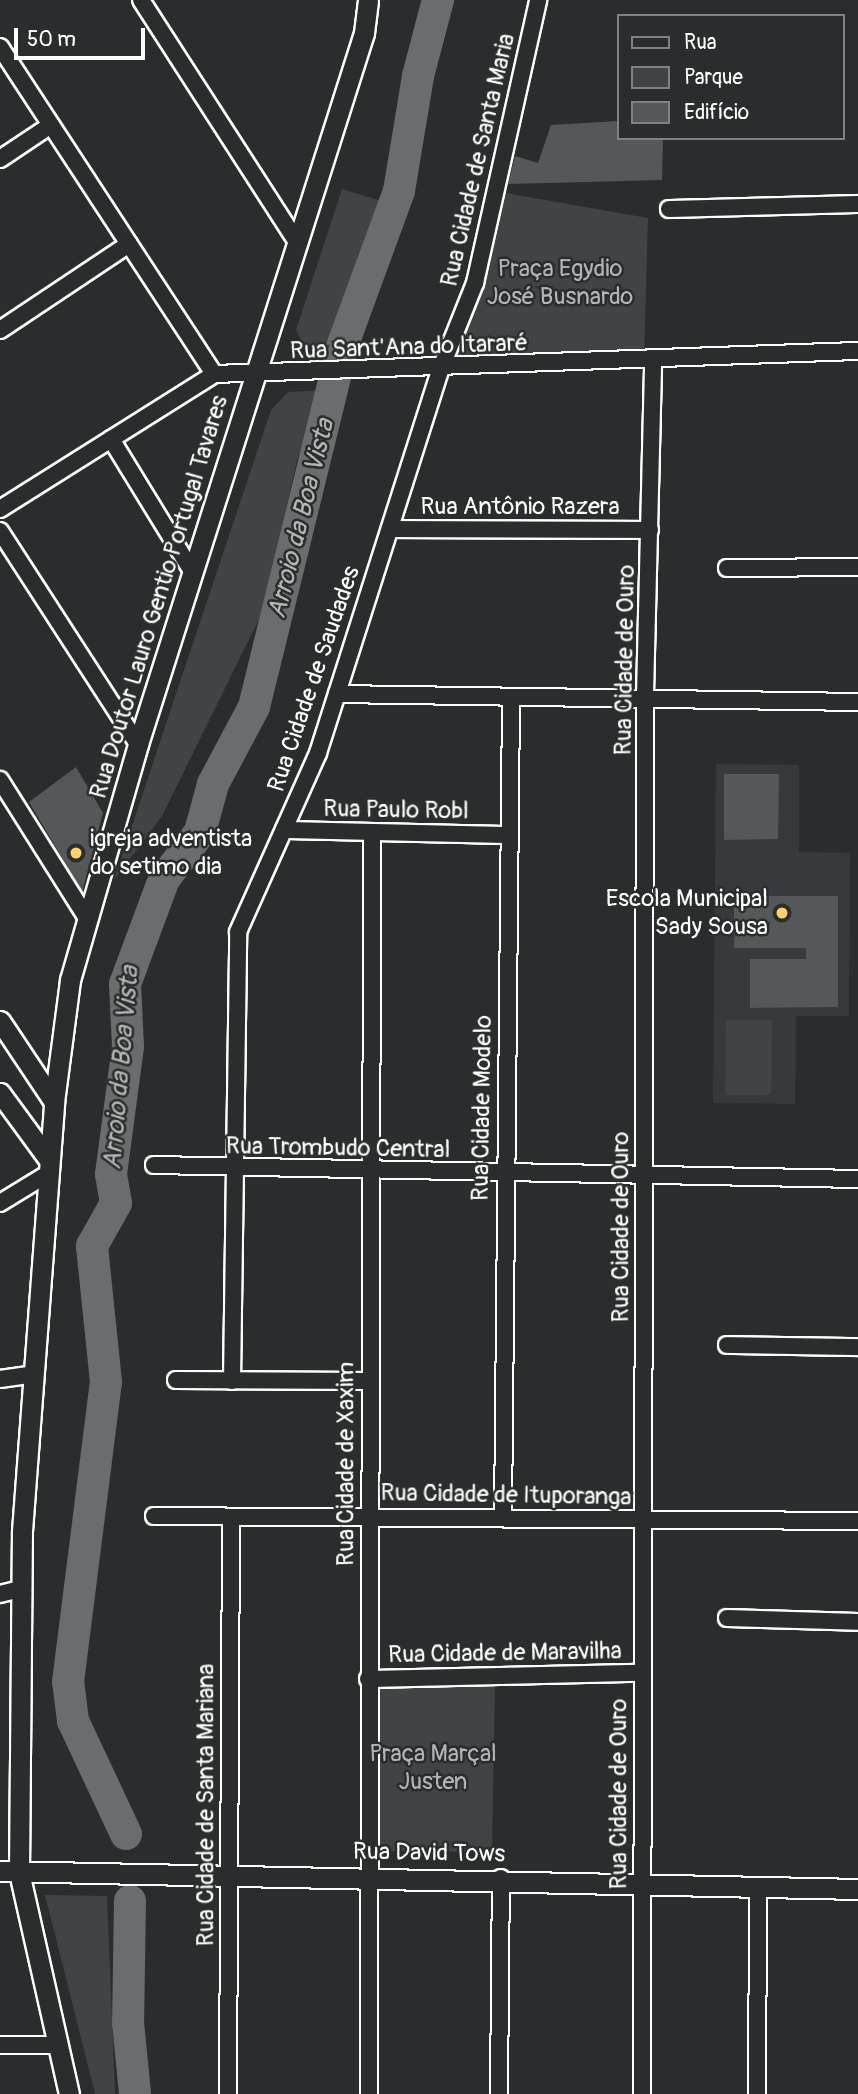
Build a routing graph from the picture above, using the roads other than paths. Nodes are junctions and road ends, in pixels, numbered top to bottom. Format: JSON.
{"nodes":[{"id":1,"x":141,"y":0,"type":"edge"},
{"id":2,"x":368,"y":0,"type":"edge"},
{"id":3,"x":538,"y":0,"type":"edge"},
{"id":4,"x":0,"y":47,"type":"edge"},
{"id":5,"x":51,"y":125,"type":"junction"},
{"id":6,"x":0,"y":159,"type":"edge"},
{"id":7,"x":858,"y":204,"type":"edge"},
{"id":8,"x":669,"y":209,"type":"dead end"},
{"id":9,"x":297,"y":242,"type":"junction"},
{"id":10,"x":129,"y":244,"type":"junction"},
{"id":11,"x":0,"y":330,"type":"edge"},
{"id":12,"x":858,"y":351,"type":"edge"},
{"id":13,"x":653,"y":360,"type":"junction"},
{"id":14,"x":441,"y":368,"type":"junction"},
{"id":15,"x":214,"y":374,"type":"junction"},
{"id":16,"x":254,"y":376,"type":"junction"},
{"id":17,"x":111,"y":439,"type":"junction"},
{"id":18,"x":0,"y":509,"type":"edge"},
{"id":19,"x":390,"y":528,"type":"junction"},
{"id":20,"x":650,"y":530,"type":"junction"},
{"id":21,"x":0,"y":531,"type":"edge"},
{"id":22,"x":858,"y":567,"type":"edge"},
{"id":23,"x":727,"y":568,"type":"dead end"},
{"id":24,"x":192,"y":571,"type":"junction"},
{"id":25,"x":337,"y":695,"type":"junction"},
{"id":26,"x":645,"y":695,"type":"junction"},
{"id":27,"x":510,"y":698,"type":"junction"},
{"id":28,"x":858,"y":702,"type":"edge"},
{"id":29,"x":138,"y":744,"type":"junction"},
{"id":30,"x":0,"y":780,"type":"edge"},
{"id":31,"x":284,"y":830,"type":"junction"},
{"id":32,"x":372,"y":834,"type":"junction"},
{"id":33,"x":508,"y":835,"type":"junction"},
{"id":34,"x":85,"y":915,"type":"junction"},
{"id":35,"x":0,"y":1021,"type":"edge"},
{"id":36,"x":0,"y":1093,"type":"edge"},
{"id":37,"x":54,"y":1102,"type":"junction"},
{"id":38,"x":154,"y":1166,"type":"dead end"},
{"id":39,"x":49,"y":1167,"type":"junction"},
{"id":40,"x":234,"y":1170,"type":"junction"},
{"id":41,"x":371,"y":1171,"type":"junction"},
{"id":42,"x":503,"y":1173,"type":"junction"},
{"id":43,"x":644,"y":1175,"type":"junction"},
{"id":44,"x":858,"y":1179,"type":"edge"},
{"id":45,"x":0,"y":1203,"type":"edge"},
{"id":46,"x":726,"y":1345,"type":"dead end"},
{"id":47,"x":858,"y":1347,"type":"edge"},
{"id":48,"x":34,"y":1374,"type":"junction"},
{"id":49,"x":0,"y":1379,"type":"edge"},
{"id":50,"x":176,"y":1380,"type":"dead end"},
{"id":51,"x":232,"y":1381,"type":"junction"},
{"id":52,"x":369,"y":1381,"type":"junction"},
{"id":53,"x":154,"y":1516,"type":"dead end"},
{"id":54,"x":369,"y":1516,"type":"junction"},
{"id":55,"x":231,"y":1517,"type":"junction"},
{"id":56,"x":503,"y":1518,"type":"junction"},
{"id":57,"x":643,"y":1520,"type":"junction"},
{"id":58,"x":858,"y":1521,"type":"edge"},
{"id":59,"x":20,"y":1589,"type":"junction"},
{"id":60,"x":0,"y":1594,"type":"edge"},
{"id":61,"x":727,"y":1618,"type":"dead end"},
{"id":62,"x":858,"y":1622,"type":"edge"},
{"id":63,"x":642,"y":1673,"type":"junction"},
{"id":64,"x":368,"y":1679,"type":"junction"},
{"id":65,"x":9,"y":1872,"type":"edge"},
{"id":66,"x":227,"y":1875,"type":"junction"},
{"id":67,"x":367,"y":1877,"type":"junction"},
{"id":68,"x":501,"y":1878,"type":"junction"},
{"id":69,"x":641,"y":1883,"type":"junction"},
{"id":70,"x":758,"y":1887,"type":"junction"},
{"id":71,"x":858,"y":1889,"type":"edge"},
{"id":72,"x":0,"y":2045,"type":"edge"},
{"id":73,"x":55,"y":2045,"type":"junction"},
{"id":74,"x":69,"y":2094,"type":"edge"},
{"id":75,"x":228,"y":2094,"type":"edge"},
{"id":76,"x":369,"y":2094,"type":"edge"},
{"id":77,"x":499,"y":2094,"type":"edge"},
{"id":78,"x":642,"y":2094,"type":"edge"},
{"id":79,"x":757,"y":2094,"type":"edge"}],
"edges":[{"from":1,"to":9,"type":"street"},
{"from":2,"to":9,"type":"street","name":"Rua Doutor Lauro Gentio Portugal Tavares"},
{"from":3,"to":14,"type":"street","name":"Rua Cidade de Santa Maria"},
{"from":4,"to":5,"type":"street"},
{"from":5,"to":6,"type":"street"},
{"from":5,"to":10,"type":"street"},
{"from":7,"to":8,"type":"street"},
{"from":9,"to":16,"type":"street","name":"Rua Doutor Lauro Gentio Portugal Tavares"},
{"from":10,"to":11,"type":"street"},
{"from":10,"to":15,"type":"street"},
{"from":12,"to":13,"type":"street","name":"Rua Sant'Ana do Itararé"},
{"from":13,"to":14,"type":"street","name":"Rua Sant'Ana do Itararé"},
{"from":13,"to":20,"type":"street","name":"Rua Cidade de Ouro"},
{"from":14,"to":16,"type":"street","name":"Rua Sant'Ana do Itararé"},
{"from":14,"to":19,"type":"street","name":"Rua Cidade de Saudades"},
{"from":15,"to":16,"type":"street","name":"Rua Sant'Ana do Itararé"},
{"from":15,"to":17,"type":"street"},
{"from":16,"to":24,"type":"street","name":"Rua Doutor Lauro Gentio Portugal Tavares"},
{"from":17,"to":18,"type":"street"},
{"from":17,"to":24,"type":"street"},
{"from":19,"to":20,"type":"street","name":"Rua Antônio Razera"},
{"from":19,"to":25,"type":"street","name":"Rua Cidade de Saudades"},
{"from":20,"to":26,"type":"street","name":"Rua Cidade de Ouro"},
{"from":21,"to":29,"type":"street"},
{"from":22,"to":23,"type":"street"},
{"from":24,"to":29,"type":"street","name":"Rua Doutor Lauro Gentio Portugal Tavares"},
{"from":25,"to":27,"type":"street"},
{"from":25,"to":31,"type":"street","name":"Rua Cidade de Saudades"},
{"from":26,"to":27,"type":"street"},
{"from":26,"to":28,"type":"street"},
{"from":26,"to":43,"type":"street","name":"Rua Cidade de Ouro"},
{"from":27,"to":33,"type":"street","name":"Rua Cidade Modelo"},
{"from":29,"to":34,"type":"street","name":"Rua Doutor Lauro Gentio Portugal Tavares"},
{"from":30,"to":34,"type":"street"},
{"from":31,"to":32,"type":"street","name":"Rua Paulo Robl"},
{"from":31,"to":40,"type":"street","name":"Rua Cidade de Saudades"},
{"from":32,"to":33,"type":"street","name":"Rua Paulo Robl"},
{"from":32,"to":41,"type":"street","name":"Rua Cidade de Xaxim"},
{"from":33,"to":42,"type":"street","name":"Rua Cidade Modelo"},
{"from":34,"to":37,"type":"street","name":"Rua Doutor Lauro Gentio Portugal Tavares"},
{"from":35,"to":37,"type":"street"},
{"from":36,"to":39,"type":"street"},
{"from":37,"to":39,"type":"street","name":"Rua Doutor Lauro Gentio Portugal Tavares"},
{"from":38,"to":40,"type":"street","name":"Rua Trombudo Central"},
{"from":39,"to":45,"type":"street"},
{"from":39,"to":48,"type":"street","name":"Rua Doutor Lauro Gentio Portugal Tavares"},
{"from":40,"to":41,"type":"street","name":"Rua Trombudo Central"},
{"from":40,"to":51,"type":"street","name":"Rua Cidade de Saudades"},
{"from":41,"to":42,"type":"street","name":"Rua Trombudo Central"},
{"from":41,"to":52,"type":"street","name":"Rua Cidade de Xaxim"},
{"from":42,"to":43,"type":"street","name":"Rua Trombudo Central"},
{"from":42,"to":56,"type":"street","name":"Rua Cidade Modelo"},
{"from":43,"to":44,"type":"street","name":"Rua Trombudo Central"},
{"from":43,"to":57,"type":"street","name":"Rua Cidade de Ouro"},
{"from":46,"to":47,"type":"street"},
{"from":48,"to":49,"type":"street"},
{"from":48,"to":59,"type":"street","name":"Rua Doutor Lauro Gentio Portugal Tavares"},
{"from":50,"to":51,"type":"street"},
{"from":51,"to":52,"type":"street"},
{"from":52,"to":54,"type":"street","name":"Rua Cidade de Xaxim"},
{"from":53,"to":55,"type":"street","name":"Rua Cidade de Ituporanga"},
{"from":54,"to":55,"type":"street","name":"Rua Cidade de Ituporanga"},
{"from":54,"to":56,"type":"street","name":"Rua Cidade de Ituporanga"},
{"from":54,"to":64,"type":"street","name":"Rua Cidade de Xaxim"},
{"from":55,"to":66,"type":"street","name":"Rua Cidade de Santa Mariana"},
{"from":56,"to":57,"type":"street","name":"Rua Cidade de Ituporanga"},
{"from":57,"to":58,"type":"street","name":"Rua Cidade de Ituporanga"},
{"from":57,"to":63,"type":"street","name":"Rua Cidade de Ouro"},
{"from":59,"to":60,"type":"street"},
{"from":59,"to":65,"type":"street","name":"Rua Doutor Lauro Gentio Portugal Tavares"},
{"from":61,"to":62,"type":"street"},
{"from":63,"to":64,"type":"street","name":"Rua Cidade de Maravilha"},
{"from":63,"to":69,"type":"street","name":"Rua Cidade de Ouro"},
{"from":64,"to":67,"type":"street","name":"Rua Cidade de Xaxim"},
{"from":65,"to":66,"type":"street","name":"Rua David Tows"},
{"from":65,"to":73,"type":"street","name":"Rua Doutor Lauro Gentio Portugal Tavares"},
{"from":66,"to":67,"type":"street","name":"Rua David Tows"},
{"from":66,"to":75,"type":"street","name":"Rua Cidade de Santa Mariana"},
{"from":67,"to":68,"type":"street","name":"Rua David Tows"},
{"from":67,"to":76,"type":"street","name":"Rua Cidade de Xaxim"},
{"from":68,"to":69,"type":"street","name":"Rua David Tows"},
{"from":68,"to":77,"type":"street"},
{"from":69,"to":70,"type":"street","name":"Rua David Tows"},
{"from":69,"to":78,"type":"street","name":"Rua Cidade de Ouro"},
{"from":70,"to":71,"type":"street","name":"Rua David Tows"},
{"from":70,"to":79,"type":"street"},
{"from":72,"to":73,"type":"street"},
{"from":73,"to":74,"type":"street","name":"Rua Doutor Lauro Gentio Portugal Tavares"}]}
